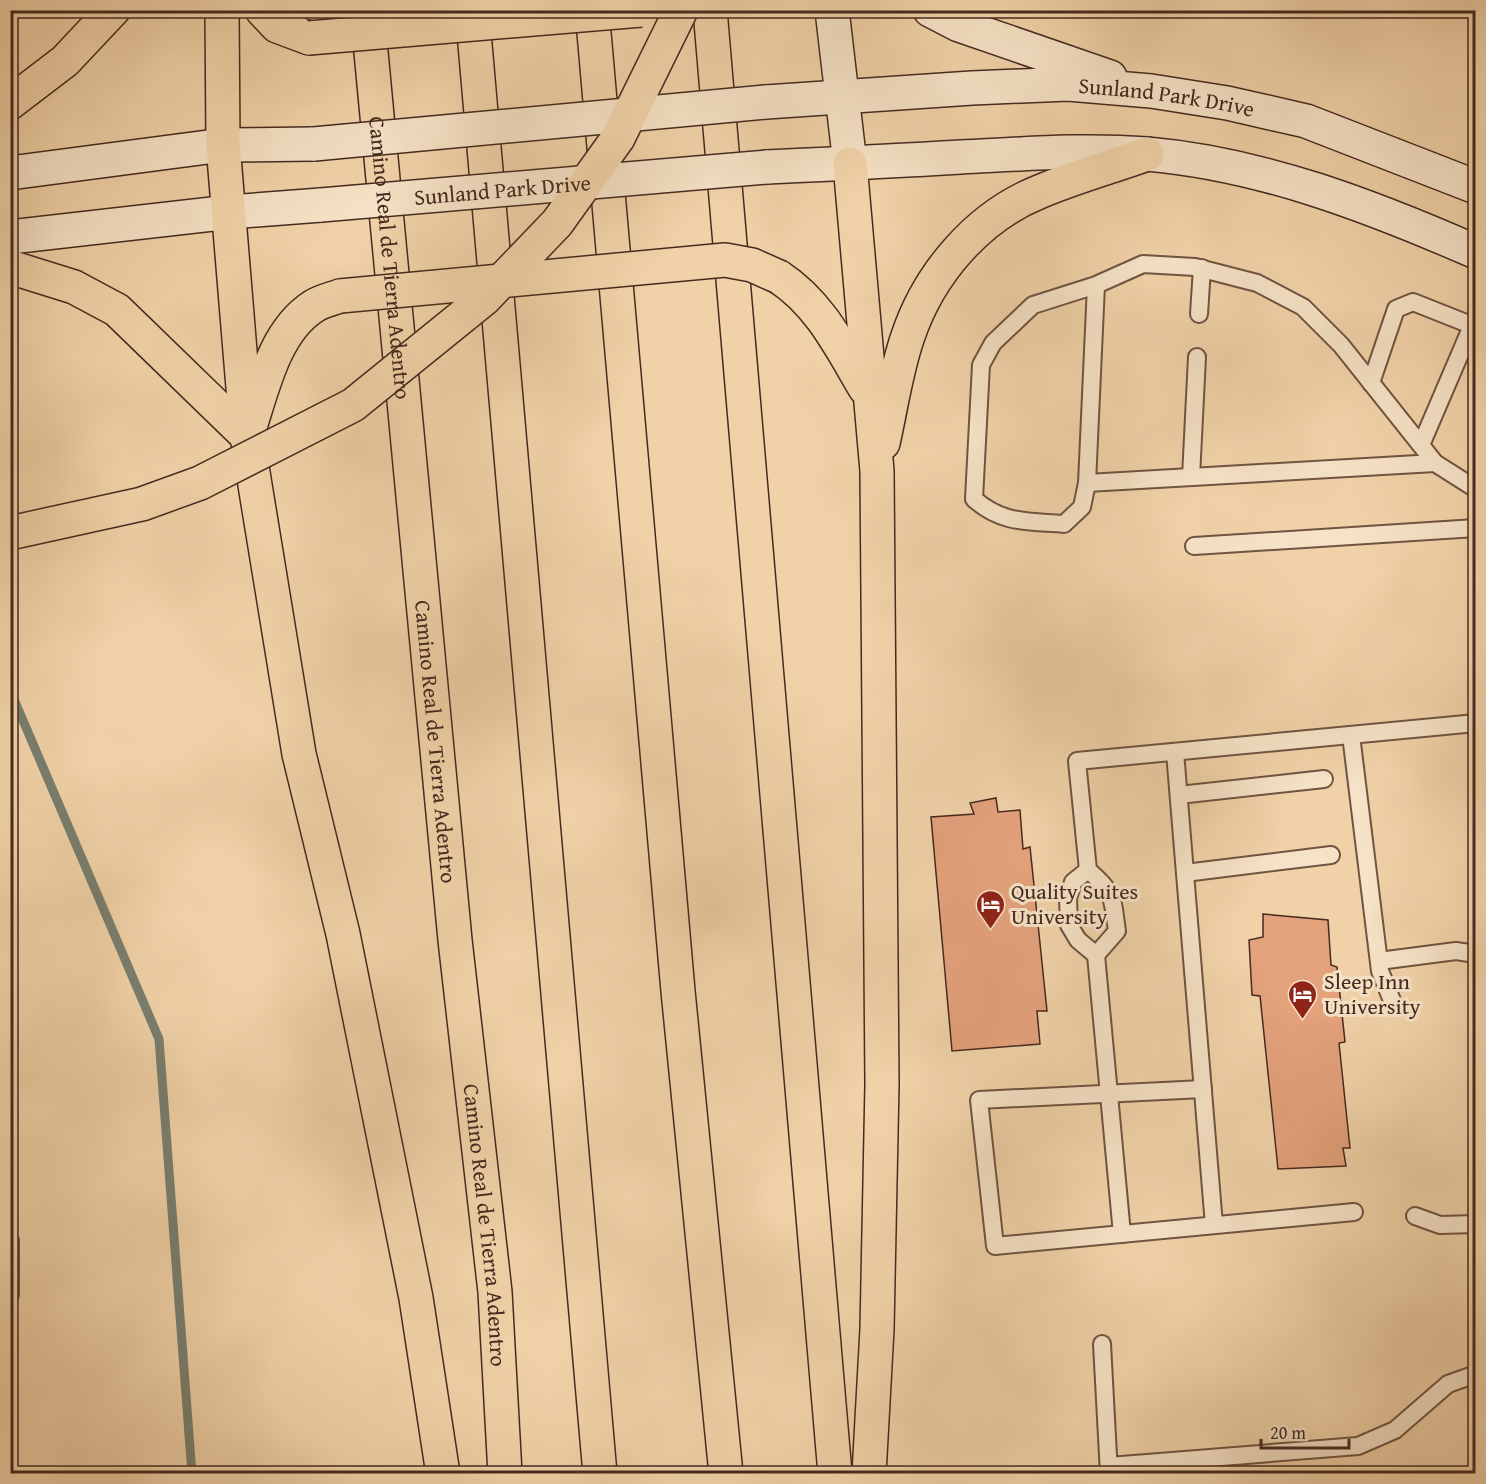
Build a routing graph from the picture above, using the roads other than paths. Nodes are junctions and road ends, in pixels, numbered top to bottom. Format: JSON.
{"nodes":[{"id":1,"x":113,"y":10,"type":"edge"},
{"id":2,"x":222,"y":10,"type":"edge"},
{"id":3,"x":262,"y":10,"type":"edge"},
{"id":4,"x":367,"y":10,"type":"edge"},
{"id":5,"x":472,"y":10,"type":"edge"},
{"id":6,"x":592,"y":10,"type":"edge"},
{"id":7,"x":641,"y":10,"type":"edge"},
{"id":8,"x":681,"y":10,"type":"edge"},
{"id":9,"x":710,"y":10,"type":"edge"},
{"id":10,"x":832,"y":10,"type":"edge"},
{"id":11,"x":930,"y":10,"type":"edge"},
{"id":12,"x":1151,"y":92,"type":"junction"},
{"id":13,"x":843,"y":96,"type":"junction"},
{"id":14,"x":10,"y":103,"type":"edge"},
{"id":15,"x":224,"y":145,"type":"junction"},
{"id":16,"x":1147,"y":154,"type":"junction"},
{"id":17,"x":850,"y":164,"type":"junction"},
{"id":18,"x":10,"y":173,"type":"edge"},
{"id":19,"x":1476,"y":187,"type":"edge"},
{"id":20,"x":230,"y":212,"type":"junction"},
{"id":21,"x":10,"y":237,"type":"edge"},
{"id":22,"x":1476,"y":252,"type":"edge"},
{"id":23,"x":10,"y":267,"type":"edge"},
{"id":24,"x":1202,"y":268,"type":"junction"},
{"id":25,"x":1096,"y":285,"type":"junction"},
{"id":26,"x":1199,"y":314,"type":"dead end"},
{"id":27,"x":1474,"y":326,"type":"edge"},
{"id":28,"x":1197,"y":357,"type":"dead end"},
{"id":29,"x":1371,"y":383,"type":"junction"},
{"id":30,"x":869,"y":395,"type":"junction"},
{"id":31,"x":247,"y":436,"type":"junction"},
{"id":32,"x":1421,"y":445,"type":"junction"},
{"id":33,"x":1435,"y":463,"type":"junction"},
{"id":34,"x":877,"y":471,"type":"junction"},
{"id":35,"x":1191,"y":477,"type":"junction"},
{"id":36,"x":1087,"y":483,"type":"junction"},
{"id":37,"x":1476,"y":489,"type":"edge"},
{"id":38,"x":1476,"y":528,"type":"edge"},
{"id":39,"x":10,"y":532,"type":"edge"},
{"id":40,"x":1194,"y":546,"type":"dead end"},
{"id":41,"x":1476,"y":723,"type":"edge"},
{"id":42,"x":1351,"y":735,"type":"junction"},
{"id":43,"x":1175,"y":752,"type":"junction"},
{"id":44,"x":1324,"y":779,"type":"dead end"},
{"id":45,"x":1179,"y":795,"type":"junction"},
{"id":46,"x":1331,"y":855,"type":"dead end"},
{"id":47,"x":1088,"y":870,"type":"junction"},
{"id":48,"x":1185,"y":873,"type":"junction"},
{"id":49,"x":1096,"y":955,"type":"junction"},
{"id":50,"x":1475,"y":957,"type":"edge"},
{"id":51,"x":1378,"y":961,"type":"junction"},
{"id":52,"x":1393,"y":1003,"type":"dead end"},
{"id":53,"x":1203,"y":1089,"type":"junction"},
{"id":54,"x":1109,"y":1094,"type":"junction"},
{"id":55,"x":1354,"y":1212,"type":"dead end"},
{"id":56,"x":1415,"y":1216,"type":"dead end"},
{"id":57,"x":1476,"y":1224,"type":"edge"},
{"id":58,"x":1214,"y":1225,"type":"junction"},
{"id":59,"x":1122,"y":1234,"type":"junction"},
{"id":60,"x":10,"y":1240,"type":"edge"},
{"id":61,"x":10,"y":1295,"type":"edge"},
{"id":62,"x":1102,"y":1344,"type":"dead end"},
{"id":63,"x":1476,"y":1374,"type":"edge"},
{"id":64,"x":1109,"y":1470,"type":"edge"},
{"id":65,"x":443,"y":1473,"type":"edge"},
{"id":66,"x":505,"y":1473,"type":"edge"},
{"id":67,"x":600,"y":1473,"type":"edge"},
{"id":68,"x":726,"y":1473,"type":"edge"},
{"id":69,"x":835,"y":1473,"type":"edge"},
{"id":70,"x":869,"y":1473,"type":"edge"}],
"edges":[{"from":1,"to":14,"type":"highway"},
{"from":2,"to":15,"type":"highway"},
{"from":3,"to":7,"type":"highway","bridge":true},
{"from":4,"to":66,"type":"highway","name":"Camino Real de Tierra Adentro"},
{"from":5,"to":67,"type":"highway"},
{"from":6,"to":68,"type":"highway"},
{"from":8,"to":39,"type":"highway","bridge":true},
{"from":9,"to":69,"type":"highway"},
{"from":10,"to":13,"type":"main road"},
{"from":11,"to":12,"type":"main road"},
{"from":12,"to":13,"type":"main road","name":"Sunland Park Drive"},
{"from":12,"to":19,"type":"main road","name":"Sunland Park Drive"},
{"from":13,"to":15,"type":"main road","name":"Sunland Park Drive","bridge":true},
{"from":13,"to":17,"type":"main road"},
{"from":15,"to":18,"type":"main road","name":"Sunland Park Drive"},
{"from":15,"to":20,"type":"highway"},
{"from":16,"to":17,"type":"main road","name":"Sunland Park Drive"},
{"from":16,"to":22,"type":"main road","name":"Sunland Park Drive"},
{"from":16,"to":34,"type":"highway"},
{"from":17,"to":20,"type":"main road","name":"Sunland Park Drive","bridge":true},
{"from":17,"to":30,"type":"highway"},
{"from":20,"to":21,"type":"main road","name":"Sunland Park Drive"},
{"from":20,"to":31,"type":"highway"},
{"from":23,"to":31,"type":"highway"},
{"from":24,"to":25,"type":"lane"},
{"from":24,"to":26,"type":"lane"},
{"from":24,"to":29,"type":"lane"},
{"from":25,"to":36,"type":"lane"},
{"from":25,"to":36,"type":"lane"},
{"from":27,"to":29,"type":"lane"},
{"from":27,"to":32,"type":"lane"},
{"from":28,"to":35,"type":"lane"},
{"from":29,"to":32,"type":"lane"},
{"from":30,"to":31,"type":"highway","bridge":true},
{"from":30,"to":34,"type":"highway"},
{"from":31,"to":65,"type":"highway"},
{"from":32,"to":33,"type":"lane"},
{"from":33,"to":35,"type":"lane"},
{"from":33,"to":37,"type":"lane"},
{"from":34,"to":70,"type":"highway"},
{"from":35,"to":36,"type":"lane"},
{"from":38,"to":40,"type":"lane"},
{"from":41,"to":42,"type":"lane"},
{"from":42,"to":43,"type":"lane"},
{"from":42,"to":51,"type":"lane"},
{"from":43,"to":45,"type":"lane"},
{"from":43,"to":47,"type":"lane"},
{"from":44,"to":45,"type":"lane"},
{"from":45,"to":48,"type":"lane"},
{"from":46,"to":48,"type":"lane"},
{"from":47,"to":49,"type":"lane"},
{"from":47,"to":49,"type":"lane"},
{"from":48,"to":53,"type":"lane"},
{"from":49,"to":54,"type":"lane"},
{"from":50,"to":51,"type":"lane"},
{"from":51,"to":52,"type":"lane"},
{"from":53,"to":54,"type":"lane"},
{"from":53,"to":58,"type":"lane"},
{"from":54,"to":59,"type":"lane"},
{"from":54,"to":59,"type":"lane"},
{"from":55,"to":58,"type":"lane"},
{"from":56,"to":57,"type":"lane"},
{"from":58,"to":59,"type":"lane"},
{"from":60,"to":61,"type":"lane"},
{"from":62,"to":64,"type":"lane"},
{"from":63,"to":64,"type":"lane"}]}
